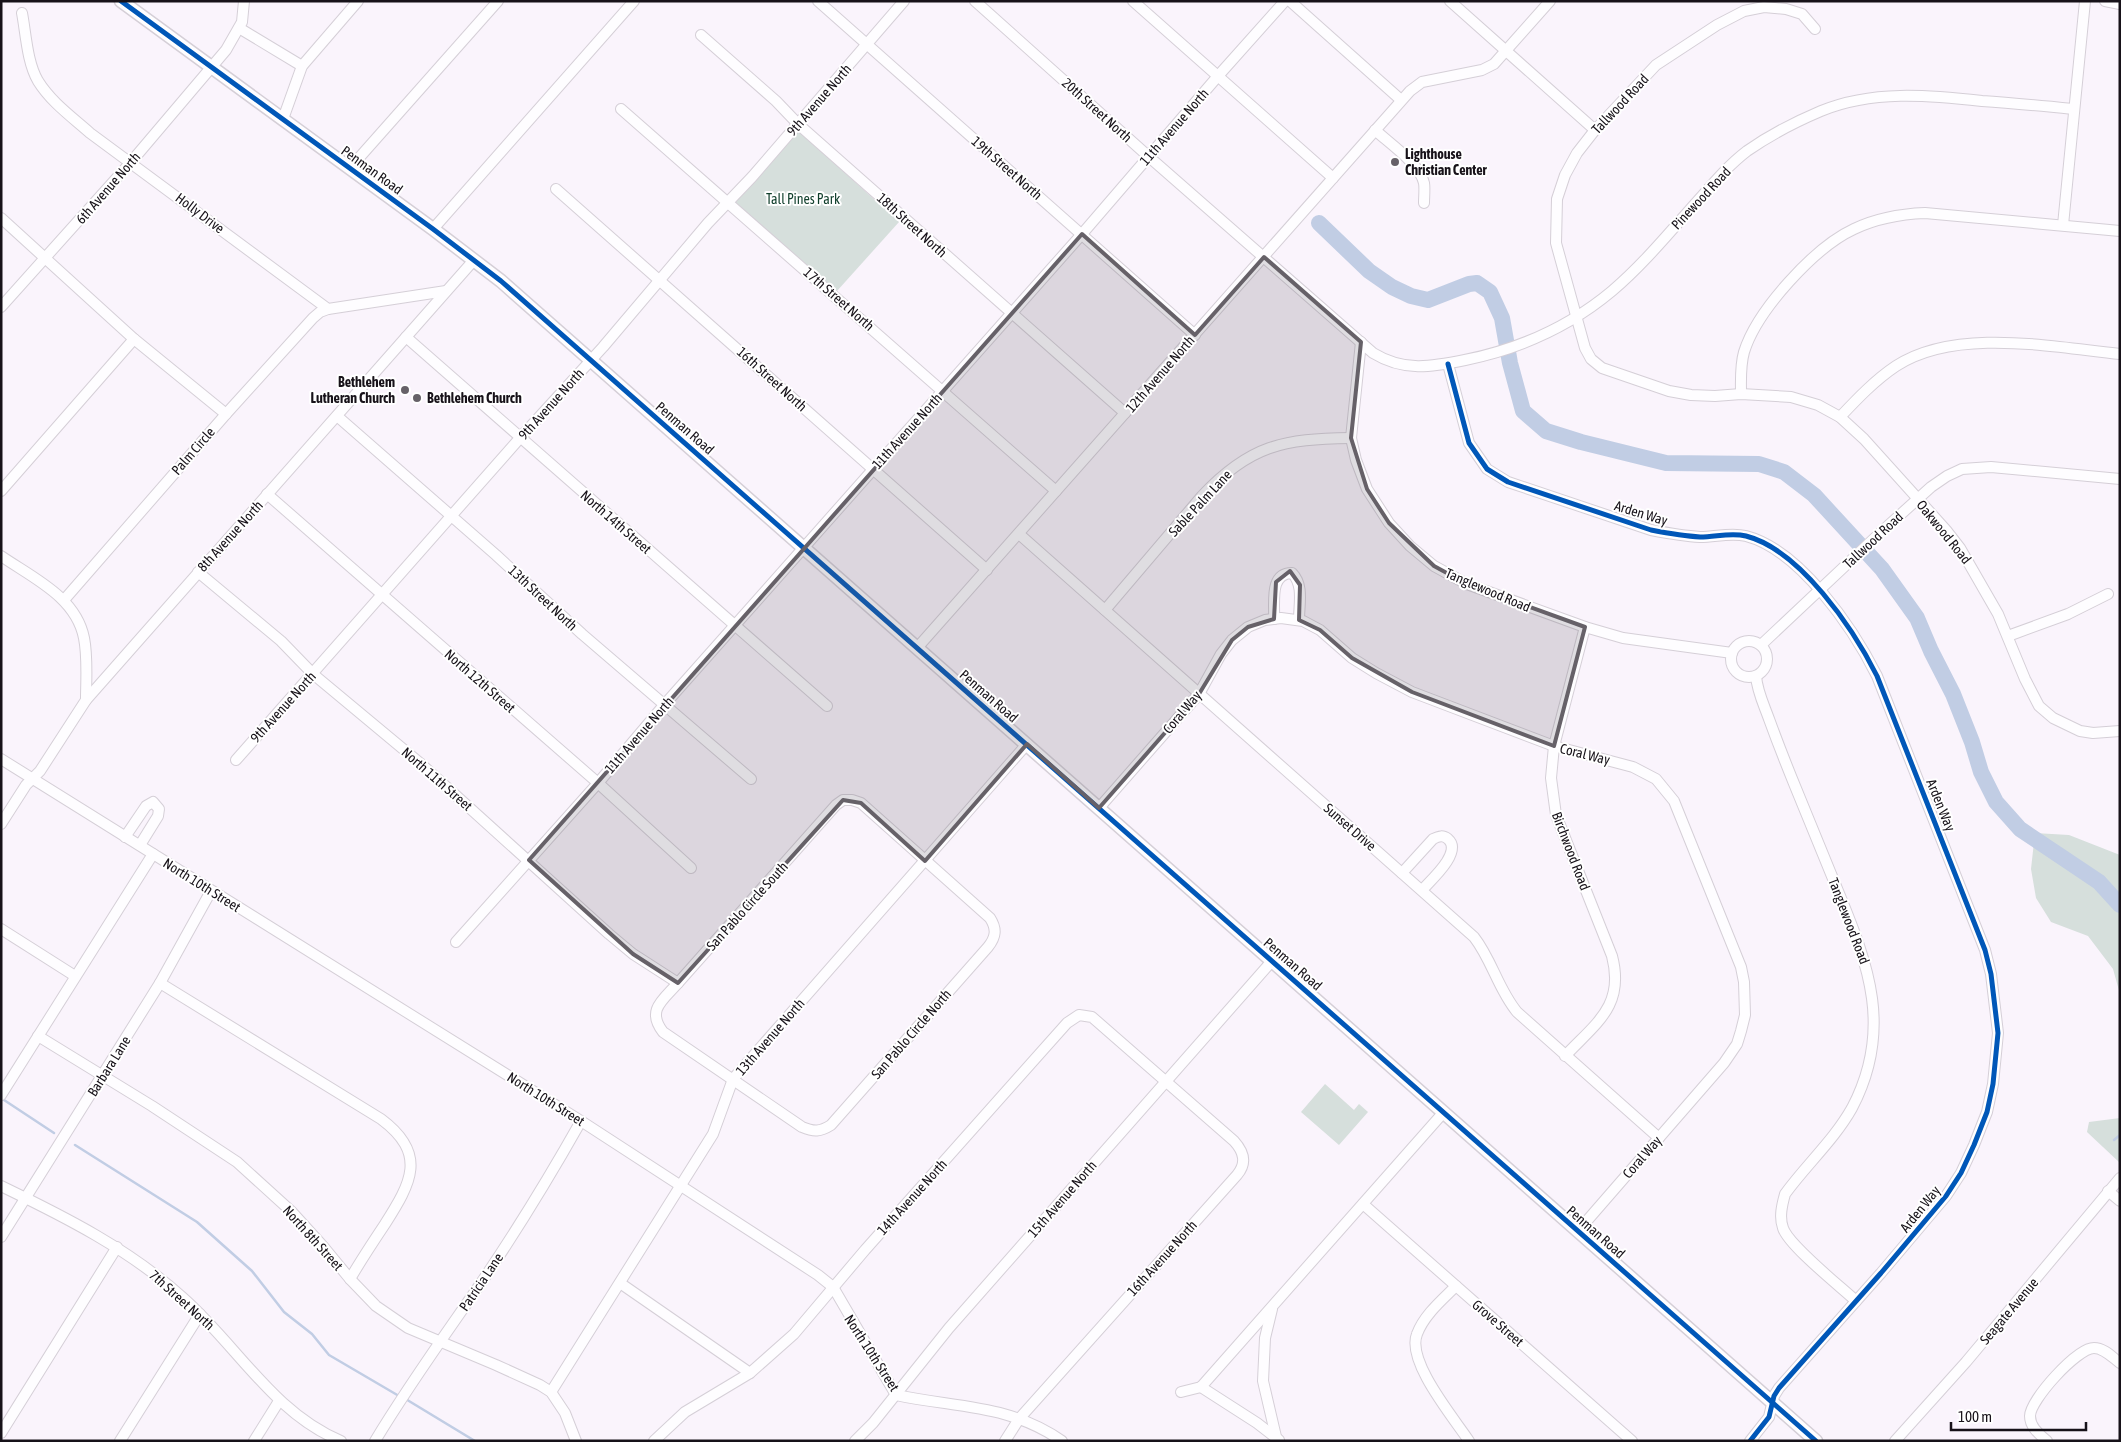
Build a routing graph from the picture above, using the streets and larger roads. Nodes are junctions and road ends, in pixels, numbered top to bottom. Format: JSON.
{"nodes":[{"id":1,"x":120,"y":1,"type":"edge"},
{"id":2,"x":244,"y":1,"type":"edge"},
{"id":3,"x":358,"y":1,"type":"edge"},
{"id":4,"x":498,"y":1,"type":"edge"},
{"id":5,"x":634,"y":1,"type":"edge"},
{"id":6,"x":818,"y":1,"type":"edge"},
{"id":7,"x":904,"y":1,"type":"edge"},
{"id":8,"x":975,"y":1,"type":"edge"},
{"id":9,"x":1133,"y":1,"type":"edge"},
{"id":10,"x":1284,"y":1,"type":"edge"},
{"id":11,"x":1290,"y":1,"type":"edge"},
{"id":12,"x":1450,"y":1,"type":"edge"},
{"id":13,"x":1550,"y":1,"type":"edge"},
{"id":14,"x":2085,"y":1,"type":"edge"},
{"id":15,"x":2105,"y":1,"type":"edge"},
{"id":16,"x":2120,"y":4,"type":"edge"},
{"id":17,"x":22,"y":13,"type":"dead end"},
{"id":18,"x":239,"y":28,"type":"junction"},
{"id":19,"x":1815,"y":29,"type":"dead end"},
{"id":20,"x":701,"y":35,"type":"dead end"},
{"id":21,"x":867,"y":45,"type":"junction"},
{"id":22,"x":1506,"y":51,"type":"junction"},
{"id":23,"x":212,"y":66,"type":"junction"},
{"id":24,"x":302,"y":66,"type":"junction"},
{"id":25,"x":1218,"y":76,"type":"junction"},
{"id":26,"x":1401,"y":100,"type":"junction"},
{"id":27,"x":621,"y":109,"type":"dead end"},
{"id":28,"x":2073,"y":109,"type":"junction"},
{"id":29,"x":283,"y":119,"type":"junction"},
{"id":30,"x":798,"y":124,"type":"junction"},
{"id":31,"x":1374,"y":130,"type":"junction"},
{"id":32,"x":1595,"y":130,"type":"junction"},
{"id":33,"x":1148,"y":156,"type":"junction"},
{"id":34,"x":131,"y":162,"type":"junction"},
{"id":35,"x":350,"y":168,"type":"junction"},
{"id":36,"x":1333,"y":178,"type":"junction"},
{"id":37,"x":556,"y":189,"type":"dead end"},
{"id":38,"x":728,"y":202,"type":"junction"},
{"id":39,"x":1424,"y":203,"type":"dead end"},
{"id":40,"x":1,"y":218,"type":"edge"},
{"id":41,"x":2063,"y":225,"type":"junction"},
{"id":42,"x":434,"y":229,"type":"junction"},
{"id":43,"x":2120,"y":231,"type":"edge"},
{"id":44,"x":1082,"y":234,"type":"junction"},
{"id":45,"x":46,"y":257,"type":"junction"},
{"id":46,"x":1264,"y":257,"type":"junction"},
{"id":47,"x":474,"y":260,"type":"junction"},
{"id":48,"x":660,"y":280,"type":"junction"},
{"id":49,"x":446,"y":291,"type":"junction"},
{"id":50,"x":1,"y":307,"type":"edge"},
{"id":51,"x":328,"y":309,"type":"junction"},
{"id":52,"x":1011,"y":313,"type":"junction"},
{"id":53,"x":1576,"y":316,"type":"junction"},
{"id":54,"x":1195,"y":335,"type":"junction"},
{"id":55,"x":406,"y":336,"type":"junction"},
{"id":56,"x":134,"y":339,"type":"junction"},
{"id":57,"x":1361,"y":342,"type":"junction"},
{"id":58,"x":2120,"y":354,"type":"edge"},
{"id":59,"x":591,"y":360,"type":"junction"},
{"id":60,"x":1448,"y":364,"type":"junction"},
{"id":61,"x":943,"y":391,"type":"junction"},
{"id":62,"x":1741,"y":394,"type":"junction"},
{"id":63,"x":1125,"y":413,"type":"junction"},
{"id":64,"x":226,"y":414,"type":"junction"},
{"id":65,"x":337,"y":416,"type":"junction"},
{"id":66,"x":1840,"y":417,"type":"junction"},
{"id":67,"x":520,"y":438,"type":"junction"},
{"id":68,"x":1351,"y":438,"type":"junction"},
{"id":69,"x":873,"y":469,"type":"junction"},
{"id":70,"x":2120,"y":479,"type":"edge"},
{"id":71,"x":1,"y":491,"type":"edge"},
{"id":72,"x":1056,"y":491,"type":"junction"},
{"id":73,"x":268,"y":494,"type":"junction"},
{"id":74,"x":1918,"y":499,"type":"junction"},
{"id":75,"x":452,"y":516,"type":"junction"},
{"id":76,"x":1019,"y":534,"type":"junction"},
{"id":77,"x":804,"y":548,"type":"junction"},
{"id":78,"x":1,"y":556,"type":"edge"},
{"id":79,"x":986,"y":570,"type":"junction"},
{"id":80,"x":198,"y":572,"type":"junction"},
{"id":81,"x":1819,"y":590,"type":"junction"},
{"id":82,"x":2108,"y":594,"type":"dead end"},
{"id":83,"x":382,"y":595,"type":"junction"},
{"id":84,"x":64,"y":600,"type":"junction"},
{"id":85,"x":1105,"y":610,"type":"junction"},
{"id":86,"x":1274,"y":619,"type":"junction"},
{"id":87,"x":1299,"y":620,"type":"junction"},
{"id":88,"x":735,"y":626,"type":"junction"},
{"id":89,"x":1586,"y":627,"type":"junction"},
{"id":90,"x":2008,"y":636,"type":"junction"},
{"id":91,"x":1762,"y":645,"type":"junction"},
{"id":92,"x":917,"y":648,"type":"junction"},
{"id":93,"x":1732,"y":653,"type":"junction"},
{"id":94,"x":313,"y":674,"type":"junction"},
{"id":95,"x":1756,"y":676,"type":"junction"},
{"id":96,"x":1199,"y":694,"type":"junction"},
{"id":97,"x":86,"y":700,"type":"junction"},
{"id":98,"x":665,"y":704,"type":"junction"},
{"id":99,"x":827,"y":706,"type":"dead end"},
{"id":100,"x":2120,"y":731,"type":"edge"},
{"id":101,"x":1027,"y":744,"type":"junction"},
{"id":102,"x":1554,"y":746,"type":"junction"},
{"id":103,"x":1,"y":759,"type":"edge"},
{"id":104,"x":236,"y":760,"type":"dead end"},
{"id":105,"x":32,"y":778,"type":"junction"},
{"id":106,"x":751,"y":779,"type":"dead end"},
{"id":107,"x":598,"y":783,"type":"junction"},
{"id":108,"x":1099,"y":808,"type":"junction"},
{"id":109,"x":1,"y":824,"type":"edge"},
{"id":110,"x":125,"y":837,"type":"junction"},
{"id":111,"x":140,"y":846,"type":"junction"},
{"id":112,"x":153,"y":854,"type":"junction"},
{"id":113,"x":529,"y":860,"type":"junction"},
{"id":114,"x":925,"y":860,"type":"junction"},
{"id":115,"x":691,"y":868,"type":"dead end"},
{"id":116,"x":1402,"y":873,"type":"junction"},
{"id":117,"x":1422,"y":890,"type":"junction"},
{"id":118,"x":211,"y":891,"type":"junction"},
{"id":119,"x":1,"y":929,"type":"edge"},
{"id":120,"x":456,"y":942,"type":"dead end"},
{"id":121,"x":1272,"y":960,"type":"junction"},
{"id":122,"x":75,"y":976,"type":"junction"},
{"id":123,"x":160,"y":983,"type":"junction"},
{"id":124,"x":678,"y":983,"type":"junction"},
{"id":125,"x":38,"y":1036,"type":"junction"},
{"id":126,"x":1565,"y":1056,"type":"junction"},
{"id":127,"x":103,"y":1076,"type":"junction"},
{"id":128,"x":733,"y":1079,"type":"junction"},
{"id":129,"x":1165,"y":1081,"type":"junction"},
{"id":130,"x":1,"y":1095,"type":"edge"},
{"id":131,"x":1444,"y":1113,"type":"junction"},
{"id":132,"x":581,"y":1121,"type":"junction"},
{"id":133,"x":1659,"y":1138,"type":"junction"},
{"id":134,"x":2120,"y":1178,"type":"edge"},
{"id":135,"x":680,"y":1185,"type":"junction"},
{"id":136,"x":1,"y":1186,"type":"edge"},
{"id":137,"x":2108,"y":1191,"type":"junction"},
{"id":138,"x":26,"y":1198,"type":"junction"},
{"id":139,"x":2120,"y":1201,"type":"edge"},
{"id":140,"x":1364,"y":1204,"type":"junction"},
{"id":141,"x":1578,"y":1231,"type":"junction"},
{"id":142,"x":1,"y":1238,"type":"edge"},
{"id":143,"x":117,"y":1247,"type":"junction"},
{"id":144,"x":350,"y":1279,"type":"junction"},
{"id":145,"x":620,"y":1283,"type":"junction"},
{"id":146,"x":1456,"y":1286,"type":"junction"},
{"id":147,"x":833,"y":1288,"type":"junction"},
{"id":148,"x":1856,"y":1301,"type":"junction"},
{"id":149,"x":1272,"y":1307,"type":"junction"},
{"id":150,"x":200,"y":1314,"type":"junction"},
{"id":151,"x":440,"y":1341,"type":"junction"},
{"id":152,"x":2120,"y":1363,"type":"edge"},
{"id":153,"x":750,"y":1373,"type":"junction"},
{"id":154,"x":1201,"y":1387,"type":"junction"},
{"id":155,"x":551,"y":1392,"type":"junction"},
{"id":156,"x":1181,"y":1392,"type":"dead end"},
{"id":157,"x":896,"y":1395,"type":"junction"},
{"id":158,"x":279,"y":1401,"type":"junction"},
{"id":159,"x":1773,"y":1402,"type":"junction"},
{"id":160,"x":1019,"y":1419,"type":"junction"},
{"id":161,"x":1,"y":1433,"type":"edge"},
{"id":162,"x":1278,"y":1440,"type":"edge"},
{"id":163,"x":120,"y":1441,"type":"edge"},
{"id":164,"x":254,"y":1441,"type":"edge"},
{"id":165,"x":342,"y":1441,"type":"edge"},
{"id":166,"x":375,"y":1441,"type":"edge"},
{"id":167,"x":576,"y":1441,"type":"edge"},
{"id":168,"x":654,"y":1441,"type":"edge"},
{"id":169,"x":855,"y":1441,"type":"edge"},
{"id":170,"x":1005,"y":1441,"type":"edge"},
{"id":171,"x":1062,"y":1441,"type":"edge"},
{"id":172,"x":1469,"y":1441,"type":"edge"},
{"id":173,"x":1632,"y":1441,"type":"edge"},
{"id":174,"x":1750,"y":1441,"type":"edge"},
{"id":175,"x":1816,"y":1441,"type":"edge"},
{"id":176,"x":1895,"y":1441,"type":"edge"},
{"id":177,"x":2046,"y":1441,"type":"edge"}],
"edges":[{"from":1,"to":23,"type":"street","name":"Penman Road"},
{"from":2,"to":18,"type":"street","name":"6th Avenue North"},
{"from":3,"to":24,"type":"street"},
{"from":4,"to":35,"type":"street"},
{"from":5,"to":42,"type":"street"},
{"from":6,"to":21,"type":"street","name":"19th Street North"},
{"from":7,"to":21,"type":"street","name":"9th Avenue North"},
{"from":8,"to":33,"type":"street","name":"20th Street North"},
{"from":9,"to":25,"type":"street"},
{"from":10,"to":25,"type":"street","name":"11th Avenue North"},
{"from":11,"to":26,"type":"street"},
{"from":12,"to":22,"type":"street"},
{"from":13,"to":22,"type":"street","name":"12th Avenue North"},
{"from":14,"to":28,"type":"street"},
{"from":15,"to":16,"type":"street"},
{"from":17,"to":34,"type":"street","name":"Holly Drive"},
{"from":18,"to":23,"type":"street","name":"6th Avenue North"},
{"from":18,"to":24,"type":"street"},
{"from":19,"to":32,"type":"street","name":"Tallwood Road"},
{"from":20,"to":30,"type":"street","name":"18th Street North"},
{"from":21,"to":30,"type":"street","name":"9th Avenue North"},
{"from":21,"to":44,"type":"street","name":"19th Street North"},
{"from":22,"to":26,"type":"street","name":"12th Avenue North"},
{"from":22,"to":32,"type":"street"},
{"from":23,"to":29,"type":"street","name":"Penman Road"},
{"from":23,"to":34,"type":"street","name":"6th Avenue North"},
{"from":24,"to":29,"type":"street"},
{"from":25,"to":33,"type":"street","name":"11th Avenue North"},
{"from":25,"to":36,"type":"street"},
{"from":26,"to":31,"type":"street","name":"12th Avenue North"},
{"from":27,"to":38,"type":"street","name":"17th Street North"},
{"from":28,"to":41,"type":"street"},
{"from":28,"to":53,"type":"street","name":"Pinewood Road"},
{"from":29,"to":35,"type":"street","name":"Penman Road"},
{"from":30,"to":38,"type":"street","name":"9th Avenue North"},
{"from":30,"to":52,"type":"street","name":"18th Street North"},
{"from":31,"to":36,"type":"street","name":"12th Avenue North"},
{"from":31,"to":39,"type":"street"},
{"from":32,"to":53,"type":"street","name":"Tallwood Road"},
{"from":33,"to":44,"type":"street","name":"11th Avenue North"},
{"from":33,"to":46,"type":"street","name":"20th Street North"},
{"from":34,"to":45,"type":"street","name":"6th Avenue North"},
{"from":34,"to":51,"type":"street","name":"Holly Drive"},
{"from":35,"to":42,"type":"street","name":"Penman Road"},
{"from":36,"to":46,"type":"street","name":"12th Avenue North"},
{"from":37,"to":48,"type":"street","name":"16th Street North"},
{"from":38,"to":48,"type":"street","name":"9th Avenue North"},
{"from":38,"to":61,"type":"street","name":"17th Street North"},
{"from":40,"to":45,"type":"street"},
{"from":41,"to":43,"type":"street"},
{"from":41,"to":62,"type":"street"},
{"from":42,"to":47,"type":"street","name":"Penman Road"},
{"from":44,"to":52,"type":"street","name":"11th Avenue North"},
{"from":44,"to":54,"type":"street","name":"19th Street North"},
{"from":45,"to":50,"type":"street","name":"6th Avenue North"},
{"from":45,"to":56,"type":"street"},
{"from":46,"to":54,"type":"street","name":"12th Avenue North"},
{"from":46,"to":57,"type":"street","name":"20th Street North"},
{"from":47,"to":49,"type":"street","name":"8th Avenue North"},
{"from":47,"to":59,"type":"street","name":"Penman Road"},
{"from":48,"to":59,"type":"street","name":"9th Avenue North"},
{"from":48,"to":69,"type":"street","name":"16th Street North"},
{"from":49,"to":51,"type":"street"},
{"from":49,"to":55,"type":"street","name":"8th Avenue North"},
{"from":51,"to":64,"type":"street","name":"Palm Circle"},
{"from":52,"to":61,"type":"street","name":"11th Avenue North"},
{"from":52,"to":63,"type":"street","name":"18th Street North"},
{"from":53,"to":60,"type":"street","name":"Pinewood Road"},
{"from":53,"to":62,"type":"street","name":"Oakwood Road"},
{"from":54,"to":63,"type":"street","name":"12th Avenue North"},
{"from":55,"to":65,"type":"street","name":"8th Avenue North"},
{"from":55,"to":67,"type":"street","name":"North 14th Street"},
{"from":56,"to":64,"type":"street"},
{"from":56,"to":71,"type":"street"},
{"from":57,"to":60,"type":"street","name":"Pinewood Road"},
{"from":57,"to":68,"type":"street","name":"Tanglewood Road"},
{"from":58,"to":66,"type":"street"},
{"from":59,"to":67,"type":"street","name":"9th Avenue North"},
{"from":59,"to":77,"type":"street","name":"Penman Road"},
{"from":60,"to":81,"type":"street","name":"Arden Way"},
{"from":61,"to":69,"type":"street","name":"11th Avenue North"},
{"from":61,"to":72,"type":"street","name":"17th Street North"},
{"from":62,"to":66,"type":"street","name":"Oakwood Road"},
{"from":63,"to":72,"type":"street","name":"12th Avenue North"},
{"from":64,"to":84,"type":"street","name":"Palm Circle"},
{"from":65,"to":73,"type":"street","name":"8th Avenue North"},
{"from":65,"to":75,"type":"street","name":"13th Street North"},
{"from":66,"to":74,"type":"street","name":"Oakwood Road"},
{"from":67,"to":75,"type":"street","name":"9th Avenue North"},
{"from":67,"to":88,"type":"street","name":"North 14th Street"},
{"from":68,"to":85,"type":"street","name":"Sable Palm Lane"},
{"from":68,"to":89,"type":"street","name":"Tanglewood Road"},
{"from":69,"to":77,"type":"street","name":"11th Avenue North"},
{"from":69,"to":79,"type":"street","name":"16th Street North"},
{"from":70,"to":74,"type":"street","name":"Tallwood Road"},
{"from":72,"to":76,"type":"street","name":"12th Avenue North"},
{"from":73,"to":80,"type":"street","name":"8th Avenue North"},
{"from":73,"to":83,"type":"street","name":"North 12th Street"},
{"from":74,"to":81,"type":"street","name":"Tallwood Road"},
{"from":74,"to":90,"type":"street","name":"Oakwood Road"},
{"from":75,"to":83,"type":"street","name":"9th Avenue North"},
{"from":75,"to":98,"type":"street","name":"13th Street North"},
{"from":76,"to":79,"type":"street","name":"12th Avenue North"},
{"from":76,"to":85,"type":"street","name":"Sunset Drive"},
{"from":77,"to":88,"type":"street","name":"11th Avenue North"},
{"from":77,"to":92,"type":"street","name":"Penman Road"},
{"from":78,"to":84,"type":"street"},
{"from":79,"to":92,"type":"street","name":"12th Avenue North"},
{"from":80,"to":94,"type":"street","name":"North 11th Street"},
{"from":80,"to":97,"type":"street","name":"8th Avenue North"},
{"from":81,"to":91,"type":"street","name":"Tallwood Road"},
{"from":81,"to":148,"type":"street","name":"Arden Way"},
{"from":82,"to":90,"type":"street"},
{"from":83,"to":94,"type":"street","name":"9th Avenue North"},
{"from":83,"to":107,"type":"street","name":"North 12th Street"},
{"from":84,"to":97,"type":"street"},
{"from":85,"to":96,"type":"street","name":"Sunset Drive"},
{"from":86,"to":87,"type":"street","name":"Coral Way"},
{"from":86,"to":87,"type":"street"},
{"from":86,"to":96,"type":"street","name":"Coral Way"},
{"from":87,"to":102,"type":"street","name":"Coral Way"},
{"from":88,"to":98,"type":"street","name":"11th Avenue North"},
{"from":88,"to":99,"type":"street","name":"North 14th Street"},
{"from":89,"to":93,"type":"street","name":"Tanglewood Road"},
{"from":89,"to":102,"type":"street","name":"Birchwood Road"},
{"from":90,"to":100,"type":"street","name":"Oakwood Road"},
{"from":91,"to":93,"type":"street"},
{"from":91,"to":95,"type":"street"},
{"from":92,"to":101,"type":"street","name":"Penman Road"},
{"from":93,"to":95,"type":"street"},
{"from":94,"to":104,"type":"street","name":"9th Avenue North"},
{"from":94,"to":113,"type":"street","name":"North 11th Street"},
{"from":95,"to":148,"type":"street","name":"Tanglewood Road"},
{"from":96,"to":108,"type":"street","name":"Coral Way"},
{"from":96,"to":116,"type":"street","name":"Sunset Drive"},
{"from":97,"to":105,"type":"street","name":"8th Avenue North"},
{"from":98,"to":106,"type":"street","name":"13th Street North"},
{"from":98,"to":107,"type":"street","name":"11th Avenue North"},
{"from":101,"to":108,"type":"street","name":"Penman Road"},
{"from":101,"to":114,"type":"street","name":"13th Avenue North"},
{"from":102,"to":126,"type":"street","name":"Birchwood Road"},
{"from":102,"to":133,"type":"street","name":"Coral Way"},
{"from":103,"to":105,"type":"street","name":"North 10th Street"},
{"from":105,"to":109,"type":"street","name":"8th Avenue North"},
{"from":105,"to":110,"type":"street","name":"North 10th Street"},
{"from":107,"to":113,"type":"street","name":"11th Avenue North"},
{"from":107,"to":115,"type":"street","name":"North 12th Street"},
{"from":108,"to":121,"type":"street","name":"Penman Road"},
{"from":110,"to":111,"type":"street","name":"North 10th Street"},
{"from":110,"to":111,"type":"street"},
{"from":111,"to":112,"type":"street","name":"North 10th Street"},
{"from":112,"to":118,"type":"street","name":"North 10th Street"},
{"from":112,"to":122,"type":"street"},
{"from":113,"to":120,"type":"street","name":"11th Avenue North"},
{"from":113,"to":124,"type":"street","name":"North 11th Street"},
{"from":114,"to":124,"type":"street","name":"San Pablo Circle South"},
{"from":114,"to":128,"type":"street","name":"13th Avenue North"},
{"from":114,"to":128,"type":"street","name":"San Pablo Circle North"},
{"from":116,"to":117,"type":"street","name":"Sunset Drive"},
{"from":116,"to":117,"type":"street"},
{"from":117,"to":126,"type":"street","name":"Sunset Drive"},
{"from":118,"to":123,"type":"street","name":"Barbara Lane"},
{"from":118,"to":132,"type":"street","name":"North 10th Street"},
{"from":119,"to":122,"type":"street"},
{"from":121,"to":129,"type":"street","name":"15th Avenue North"},
{"from":121,"to":131,"type":"street","name":"Penman Road"},
{"from":122,"to":125,"type":"street"},
{"from":123,"to":127,"type":"street","name":"Barbara Lane"},
{"from":123,"to":144,"type":"street"},
{"from":124,"to":128,"type":"street","name":"San Pablo Circle South"},
{"from":125,"to":127,"type":"street","name":"North 8th Street"},
{"from":125,"to":130,"type":"street"},
{"from":126,"to":133,"type":"street","name":"Sunset Drive"},
{"from":127,"to":138,"type":"street","name":"Barbara Lane"},
{"from":127,"to":144,"type":"street","name":"North 8th Street"},
{"from":128,"to":135,"type":"street","name":"13th Avenue North"},
{"from":129,"to":147,"type":"street","name":"14th Avenue North"},
{"from":129,"to":157,"type":"street","name":"15th Avenue North"},
{"from":129,"to":160,"type":"street","name":"16th Avenue North"},
{"from":131,"to":140,"type":"street"},
{"from":131,"to":141,"type":"street","name":"Penman Road"},
{"from":132,"to":135,"type":"street","name":"North 10th Street"},
{"from":132,"to":151,"type":"street","name":"Patricia Lane"},
{"from":133,"to":141,"type":"street","name":"Coral Way"},
{"from":134,"to":137,"type":"street","name":"Seagate Avenue"},
{"from":135,"to":145,"type":"street","name":"13th Avenue North"},
{"from":135,"to":147,"type":"street","name":"North 10th Street"},
{"from":136,"to":138,"type":"street","name":"7th Street North"},
{"from":137,"to":139,"type":"street"},
{"from":137,"to":176,"type":"street","name":"Seagate Avenue"},
{"from":138,"to":142,"type":"street","name":"Barbara Lane"},
{"from":138,"to":143,"type":"street","name":"7th Street North"},
{"from":140,"to":146,"type":"street","name":"Grove Street"},
{"from":140,"to":149,"type":"street"},
{"from":141,"to":159,"type":"street","name":"Penman Road"},
{"from":143,"to":150,"type":"street","name":"7th Street North"},
{"from":143,"to":161,"type":"street"},
{"from":144,"to":151,"type":"street","name":"North 8th Street"},
{"from":145,"to":153,"type":"street"},
{"from":145,"to":155,"type":"street","name":"13th Avenue North"},
{"from":146,"to":172,"type":"street"},
{"from":146,"to":173,"type":"street","name":"Grove Street"},
{"from":147,"to":153,"type":"street","name":"14th Avenue North"},
{"from":147,"to":157,"type":"street","name":"North 10th Street"},
{"from":148,"to":159,"type":"street","name":"Arden Way"},
{"from":149,"to":154,"type":"street"},
{"from":149,"to":162,"type":"street"},
{"from":150,"to":158,"type":"street","name":"7th Street North"},
{"from":150,"to":163,"type":"street"},
{"from":151,"to":155,"type":"street","name":"North 8th Street"},
{"from":151,"to":166,"type":"street","name":"Patricia Lane"},
{"from":152,"to":177,"type":"street"},
{"from":153,"to":168,"type":"street","name":"14th Avenue North"},
{"from":154,"to":156,"type":"street"},
{"from":154,"to":162,"type":"street"},
{"from":155,"to":167,"type":"street","name":"North 8th Street"},
{"from":157,"to":160,"type":"street","name":"North 10th Street"},
{"from":157,"to":169,"type":"street","name":"15th Avenue North"},
{"from":158,"to":164,"type":"street"},
{"from":158,"to":165,"type":"street","name":"7th Street North"},
{"from":159,"to":174,"type":"street","name":"Arden Way"},
{"from":159,"to":175,"type":"street","name":"Penman Road"},
{"from":160,"to":170,"type":"street","name":"16th Avenue North"},
{"from":160,"to":171,"type":"street","name":"North 10th Street"}]}
